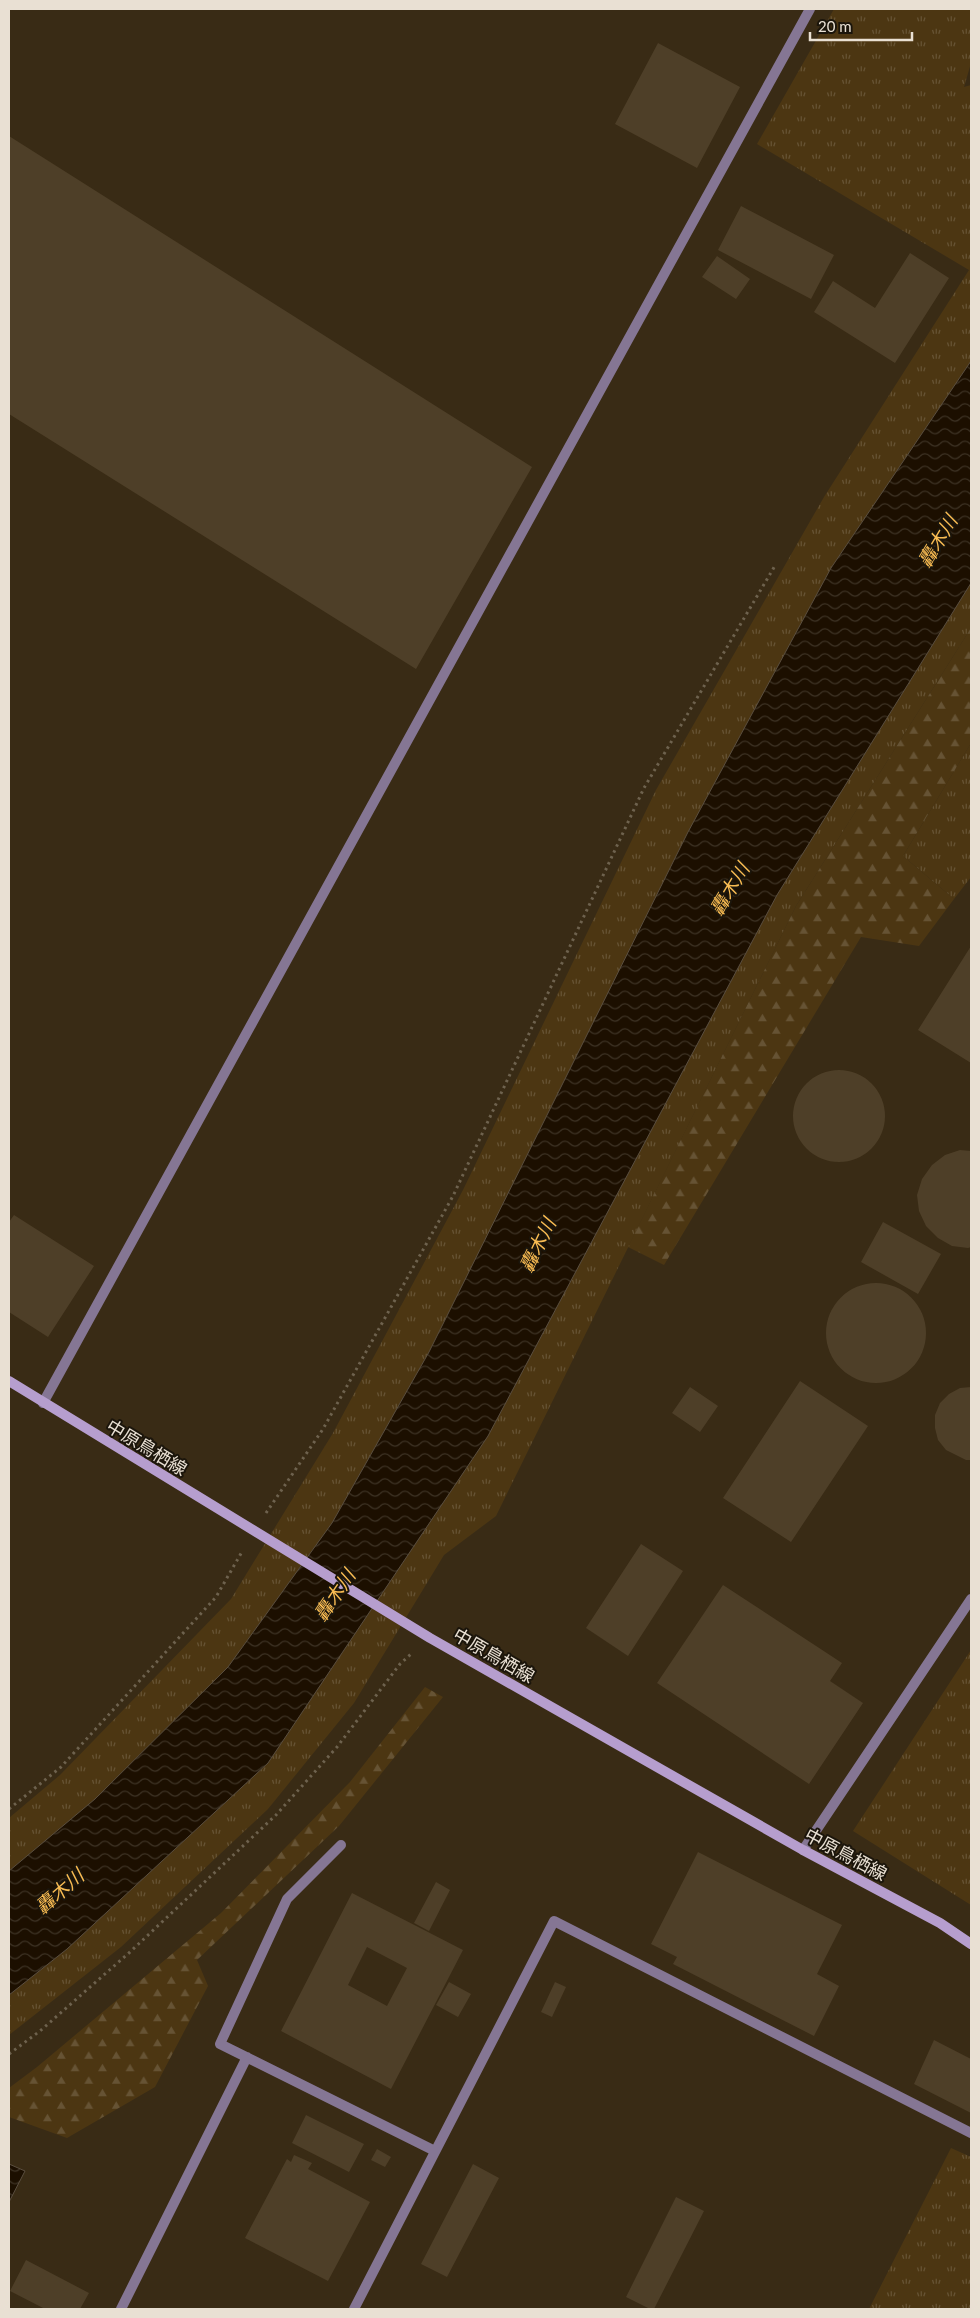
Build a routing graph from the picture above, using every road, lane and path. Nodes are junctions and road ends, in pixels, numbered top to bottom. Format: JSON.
{"nodes":[{"id":1,"x":810,"y":9,"type":"edge"},
{"id":2,"x":776,"y":564,"type":"dead end"},
{"id":3,"x":9,"y":1382,"type":"edge"},
{"id":4,"x":43,"y":1403,"type":"junction"},
{"id":5,"x":254,"y":1531,"type":"junction"},
{"id":6,"x":971,"y":1599,"type":"edge"},
{"id":7,"x":430,"y":1638,"type":"junction"},
{"id":8,"x":9,"y":1809,"type":"edge"},
{"id":9,"x":341,"y":1845,"type":"dead end"},
{"id":10,"x":803,"y":1850,"type":"junction"},
{"id":11,"x":971,"y":1944,"type":"edge"},
{"id":12,"x":9,"y":2054,"type":"edge"},
{"id":13,"x":247,"y":2057,"type":"junction"},
{"id":14,"x":971,"y":2133,"type":"edge"},
{"id":15,"x":435,"y":2152,"type":"junction"},
{"id":16,"x":121,"y":2309,"type":"edge"},
{"id":17,"x":354,"y":2309,"type":"edge"}],
"edges":[{"from":1,"to":4,"type":"street"},
{"from":2,"to":5,"type":"path"},
{"from":3,"to":4,"type":"main road","name":"中原鳥栖線"},
{"from":4,"to":5,"type":"main road","name":"中原鳥栖線"},
{"from":5,"to":7,"type":"main road","name":"中原鳥栖線"},
{"from":5,"to":8,"type":"path"},
{"from":6,"to":10,"type":"street"},
{"from":7,"to":10,"type":"main road","name":"中原鳥栖線"},
{"from":7,"to":12,"type":"path"},
{"from":9,"to":13,"type":"street"},
{"from":10,"to":11,"type":"main road","name":"中原鳥栖線"},
{"from":13,"to":15,"type":"street"},
{"from":13,"to":16,"type":"street"},
{"from":14,"to":15,"type":"street"},
{"from":15,"to":17,"type":"street"}]}
